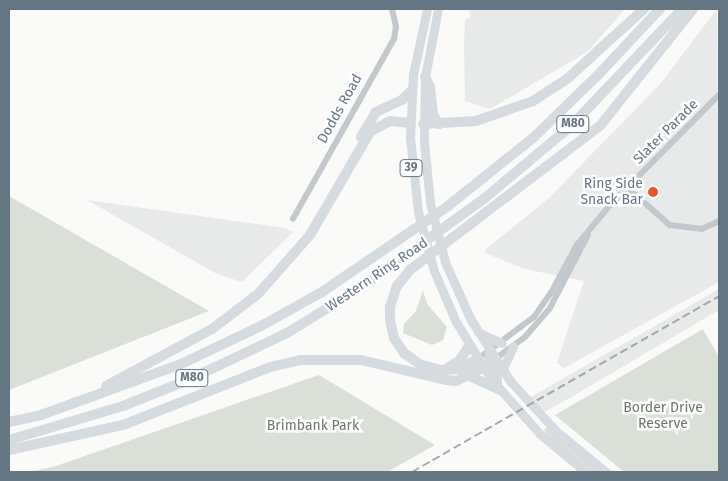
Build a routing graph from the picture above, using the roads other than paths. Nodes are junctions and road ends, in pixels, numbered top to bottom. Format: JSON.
{"nodes":[{"id":1,"x":392,"y":9,"type":"edge"},
{"id":2,"x":427,"y":9,"type":"edge"},
{"id":3,"x":438,"y":9,"type":"edge"},
{"id":4,"x":644,"y":9,"type":"edge"},
{"id":5,"x":660,"y":9,"type":"edge"},
{"id":6,"x":682,"y":9,"type":"edge"},
{"id":7,"x":693,"y":9,"type":"edge"},
{"id":8,"x":425,"y":77,"type":"junction"},
{"id":9,"x":411,"y":91,"type":"junction"},
{"id":10,"x":719,"y":95,"type":"edge"},
{"id":11,"x":410,"y":123,"type":"junction"},
{"id":12,"x":423,"y":124,"type":"junction"},
{"id":13,"x":439,"y":124,"type":"junction"},
{"id":14,"x":628,"y":188,"type":"junction"},
{"id":15,"x":336,"y":192,"type":"junction"},
{"id":16,"x":293,"y":219,"type":"dead end"},
{"id":17,"x":719,"y":221,"type":"edge"},
{"id":18,"x":590,"y":231,"type":"junction"},
{"id":19,"x":478,"y":332,"type":"junction"},
{"id":20,"x":502,"y":343,"type":"junction"},
{"id":21,"x":470,"y":346,"type":"junction"},
{"id":22,"x":513,"y":346,"type":"junction"},
{"id":23,"x":489,"y":351,"type":"junction"},
{"id":24,"x":486,"y":362,"type":"junction"},
{"id":25,"x":441,"y":370,"type":"junction"},
{"id":26,"x":502,"y":371,"type":"junction"},
{"id":27,"x":469,"y":376,"type":"junction"},
{"id":28,"x":498,"y":388,"type":"junction"},
{"id":29,"x":67,"y":405,"type":"junction"},
{"id":30,"x":9,"y":422,"type":"edge"},
{"id":31,"x":9,"y":440,"type":"edge"},
{"id":32,"x":9,"y":450,"type":"edge"},
{"id":33,"x":586,"y":472,"type":"edge"},
{"id":34,"x":606,"y":472,"type":"edge"}],
"edges":[{"from":1,"to":16,"type":"street","name":"Dodds Road"},
{"from":2,"to":9,"type":"main road","number":"39"},
{"from":3,"to":8,"type":"main road","number":"39"},
{"from":4,"to":13,"type":"highway"},
{"from":5,"to":29,"type":"highway","name":"Western Ring Road","number":"M80"},
{"from":6,"to":31,"type":"highway","name":"Western Ring Road","number":"M80"},
{"from":7,"to":25,"type":"highway"},
{"from":8,"to":12,"type":"main road","number":"39"},
{"from":8,"to":13,"type":"highway"},
{"from":9,"to":11,"type":"main road","number":"39"},
{"from":9,"to":15,"type":"highway"},
{"from":10,"to":14,"type":"street","name":"Slater Parade"},
{"from":11,"to":12,"type":"main road"},
{"from":11,"to":15,"type":"highway"},
{"from":11,"to":21,"type":"main road","number":"39"},
{"from":12,"to":13,"type":"highway"},
{"from":12,"to":19,"type":"main road","number":"39"},
{"from":14,"to":17,"type":"street"},
{"from":14,"to":18,"type":"street","name":"Slater Parade"},
{"from":15,"to":29,"type":"highway"},
{"from":18,"to":20,"type":"street","name":"Slater Parade"},
{"from":18,"to":22,"type":"street","name":"Slater Parade"},
{"from":19,"to":20,"type":"main road"},
{"from":19,"to":23,"type":"main road","number":"39"},
{"from":20,"to":23,"type":"street","name":"Slater Parade"},
{"from":21,"to":24,"type":"main road","number":"39"},
{"from":21,"to":25,"type":"highway"},
{"from":22,"to":24,"type":"street","name":"Slater Parade"},
{"from":22,"to":26,"type":"main road"},
{"from":23,"to":24,"type":"main road","number":"39"},
{"from":23,"to":24,"type":"street","name":"Slater Parade"},
{"from":24,"to":25,"type":"highway"},
{"from":24,"to":26,"type":"main road","number":"39"},
{"from":24,"to":27,"type":"highway"},
{"from":24,"to":28,"type":"main road","number":"39"},
{"from":26,"to":34,"type":"main road","number":"39"},
{"from":27,"to":28,"type":"highway"},
{"from":27,"to":32,"type":"highway"},
{"from":28,"to":33,"type":"main road","number":"39"},
{"from":29,"to":30,"type":"highway","name":"Western Ring Road","number":"M80"}]}
